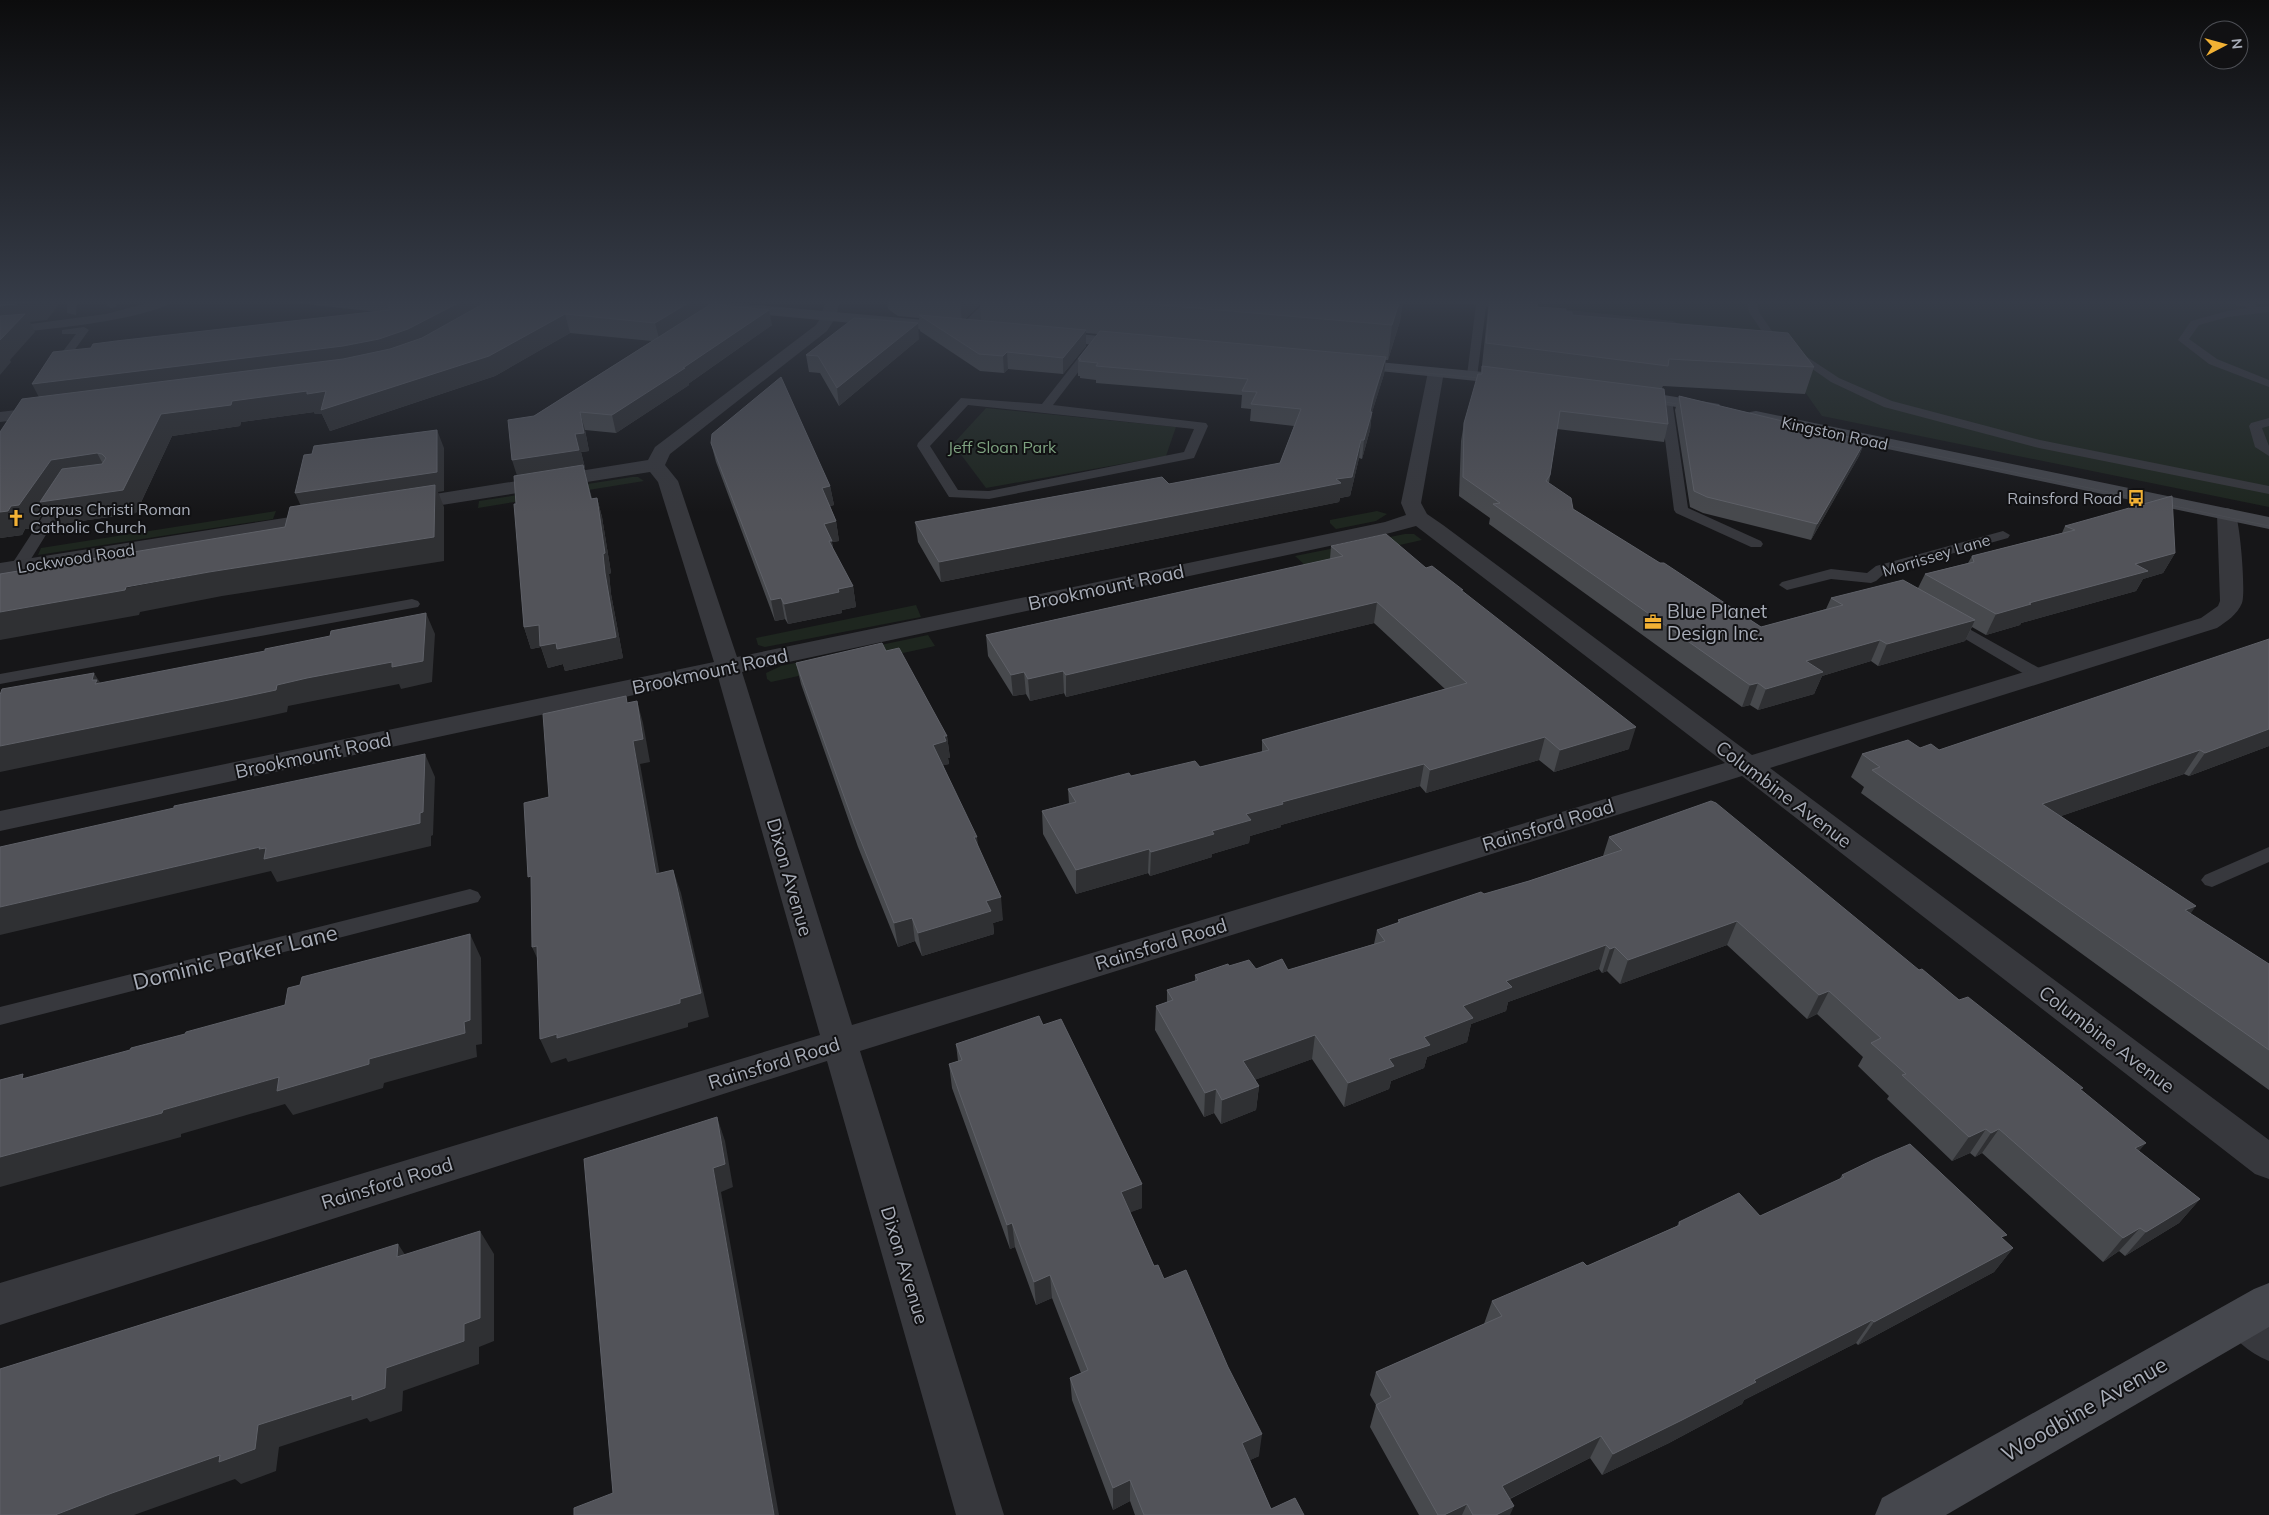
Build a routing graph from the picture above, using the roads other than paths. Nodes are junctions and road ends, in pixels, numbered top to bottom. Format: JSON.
{"nodes":[{"id":1,"x":54,"y":371,"type":"edge"},
{"id":2,"x":766,"y":371,"type":"edge"},
{"id":3,"x":1075,"y":371,"type":"edge"},
{"id":4,"x":1421,"y":371,"type":"edge"},
{"id":5,"x":1473,"y":371,"type":"edge"},
{"id":6,"x":1822,"y":371,"type":"edge"},
{"id":7,"x":2231,"y":371,"type":"edge"},
{"id":8,"x":1436,"y":372,"type":"junction"},
{"id":9,"x":1472,"y":375,"type":"junction"},
{"id":10,"x":49,"y":378,"type":"edge"},
{"id":11,"x":1528,"y":382,"type":"edge"},
{"id":12,"x":2269,"y":384,"type":"edge"},
{"id":13,"x":1612,"y":392,"type":"edge"},
{"id":14,"x":1666,"y":400,"type":"junction"},
{"id":15,"x":1045,"y":408,"type":"junction"},
{"id":16,"x":63,"y":409,"type":"edge"},
{"id":17,"x":0,"y":417,"type":"edge"},
{"id":18,"x":2269,"y":422,"type":"edge"},
{"id":19,"x":2269,"y":452,"type":"edge"},
{"id":20,"x":655,"y":465,"type":"junction"},
{"id":21,"x":77,"y":486,"type":"edge"},
{"id":22,"x":2269,"y":490,"type":"edge"},
{"id":23,"x":389,"y":508,"type":"edge"},
{"id":24,"x":2227,"y":514,"type":"junction"},
{"id":25,"x":340,"y":515,"type":"edge"},
{"id":26,"x":1418,"y":518,"type":"junction"},
{"id":27,"x":2269,"y":523,"type":"edge"},
{"id":28,"x":2003,"y":535,"type":"dead end"},
{"id":29,"x":1756,"y":544,"type":"dead end"},
{"id":30,"x":9,"y":569,"type":"edge"},
{"id":31,"x":1871,"y":578,"type":"junction"},
{"id":32,"x":1787,"y":585,"type":"dead end"},
{"id":33,"x":1888,"y":588,"type":"edge"},
{"id":34,"x":412,"y":604,"type":"dead end"},
{"id":35,"x":1930,"y":612,"type":"edge"},
{"id":36,"x":728,"y":667,"type":"junction"},
{"id":37,"x":2042,"y":677,"type":"junction"},
{"id":38,"x":0,"y":679,"type":"edge"},
{"id":39,"x":1745,"y":765,"type":"junction"},
{"id":40,"x":0,"y":821,"type":"edge"},
{"id":41,"x":2269,"y":854,"type":"edge"},
{"id":42,"x":2212,"y":880,"type":"dead end"},
{"id":43,"x":470,"y":897,"type":"dead end"},
{"id":44,"x":0,"y":1016,"type":"edge"},
{"id":45,"x":838,"y":1043,"type":"junction"},
{"id":46,"x":2269,"y":1162,"type":"edge"},
{"id":47,"x":0,"y":1304,"type":"edge"},
{"id":48,"x":2261,"y":1320,"type":"edge"},
{"id":49,"x":980,"y":1515,"type":"edge"},
{"id":50,"x":1899,"y":1515,"type":"edge"}],
"edges":[{"from":1,"to":10,"type":"lane"},
{"from":2,"to":20,"type":"street"},
{"from":3,"to":15,"type":"lane"},
{"from":4,"to":8,"type":"main road"},
{"from":5,"to":9,"type":"lane"},
{"from":6,"to":22,"type":"lane"},
{"from":7,"to":12,"type":"lane"},
{"from":8,"to":9,"type":"main road"},
{"from":8,"to":26,"type":"street"},
{"from":9,"to":11,"type":"main road"},
{"from":13,"to":14,"type":"main road","name":"Kingston Road"},
{"from":14,"to":24,"type":"main road","name":"Kingston Road"},
{"from":14,"to":29,"type":"lane"},
{"from":15,"to":15,"type":"lane"},
{"from":16,"to":17,"type":"street"},
{"from":18,"to":19,"type":"lane"},
{"from":20,"to":23,"type":"street"},
{"from":20,"to":36,"type":"street","name":"Dixon Avenue"},
{"from":21,"to":30,"type":"lane"},
{"from":24,"to":27,"type":"main road","name":"Kingston Road"},
{"from":24,"to":37,"type":"street","name":"Rainsford Road"},
{"from":25,"to":30,"type":"street","name":"Lockwood Road"},
{"from":26,"to":36,"type":"street","name":"Brookmount Road"},
{"from":26,"to":39,"type":"street","name":"Columbine Avenue"},
{"from":28,"to":31,"type":"lane","name":"Morrissey Lane"},
{"from":31,"to":32,"type":"lane","name":"Morrissey Lane"},
{"from":31,"to":33,"type":"lane","name":"Morrissey Lane"},
{"from":34,"to":38,"type":"lane"},
{"from":35,"to":37,"type":"lane"},
{"from":36,"to":40,"type":"street","name":"Brookmount Road"},
{"from":36,"to":45,"type":"street","name":"Dixon Avenue"},
{"from":37,"to":39,"type":"street","name":"Rainsford Road"},
{"from":39,"to":45,"type":"street","name":"Rainsford Road"},
{"from":39,"to":46,"type":"street","name":"Columbine Avenue"},
{"from":41,"to":42,"type":"lane"},
{"from":43,"to":44,"type":"lane","name":"Dominic Parker Lane"},
{"from":45,"to":47,"type":"street","name":"Rainsford Road"},
{"from":45,"to":49,"type":"street","name":"Dixon Avenue"},
{"from":48,"to":50,"type":"main road","name":"Woodbine Avenue"}]}
